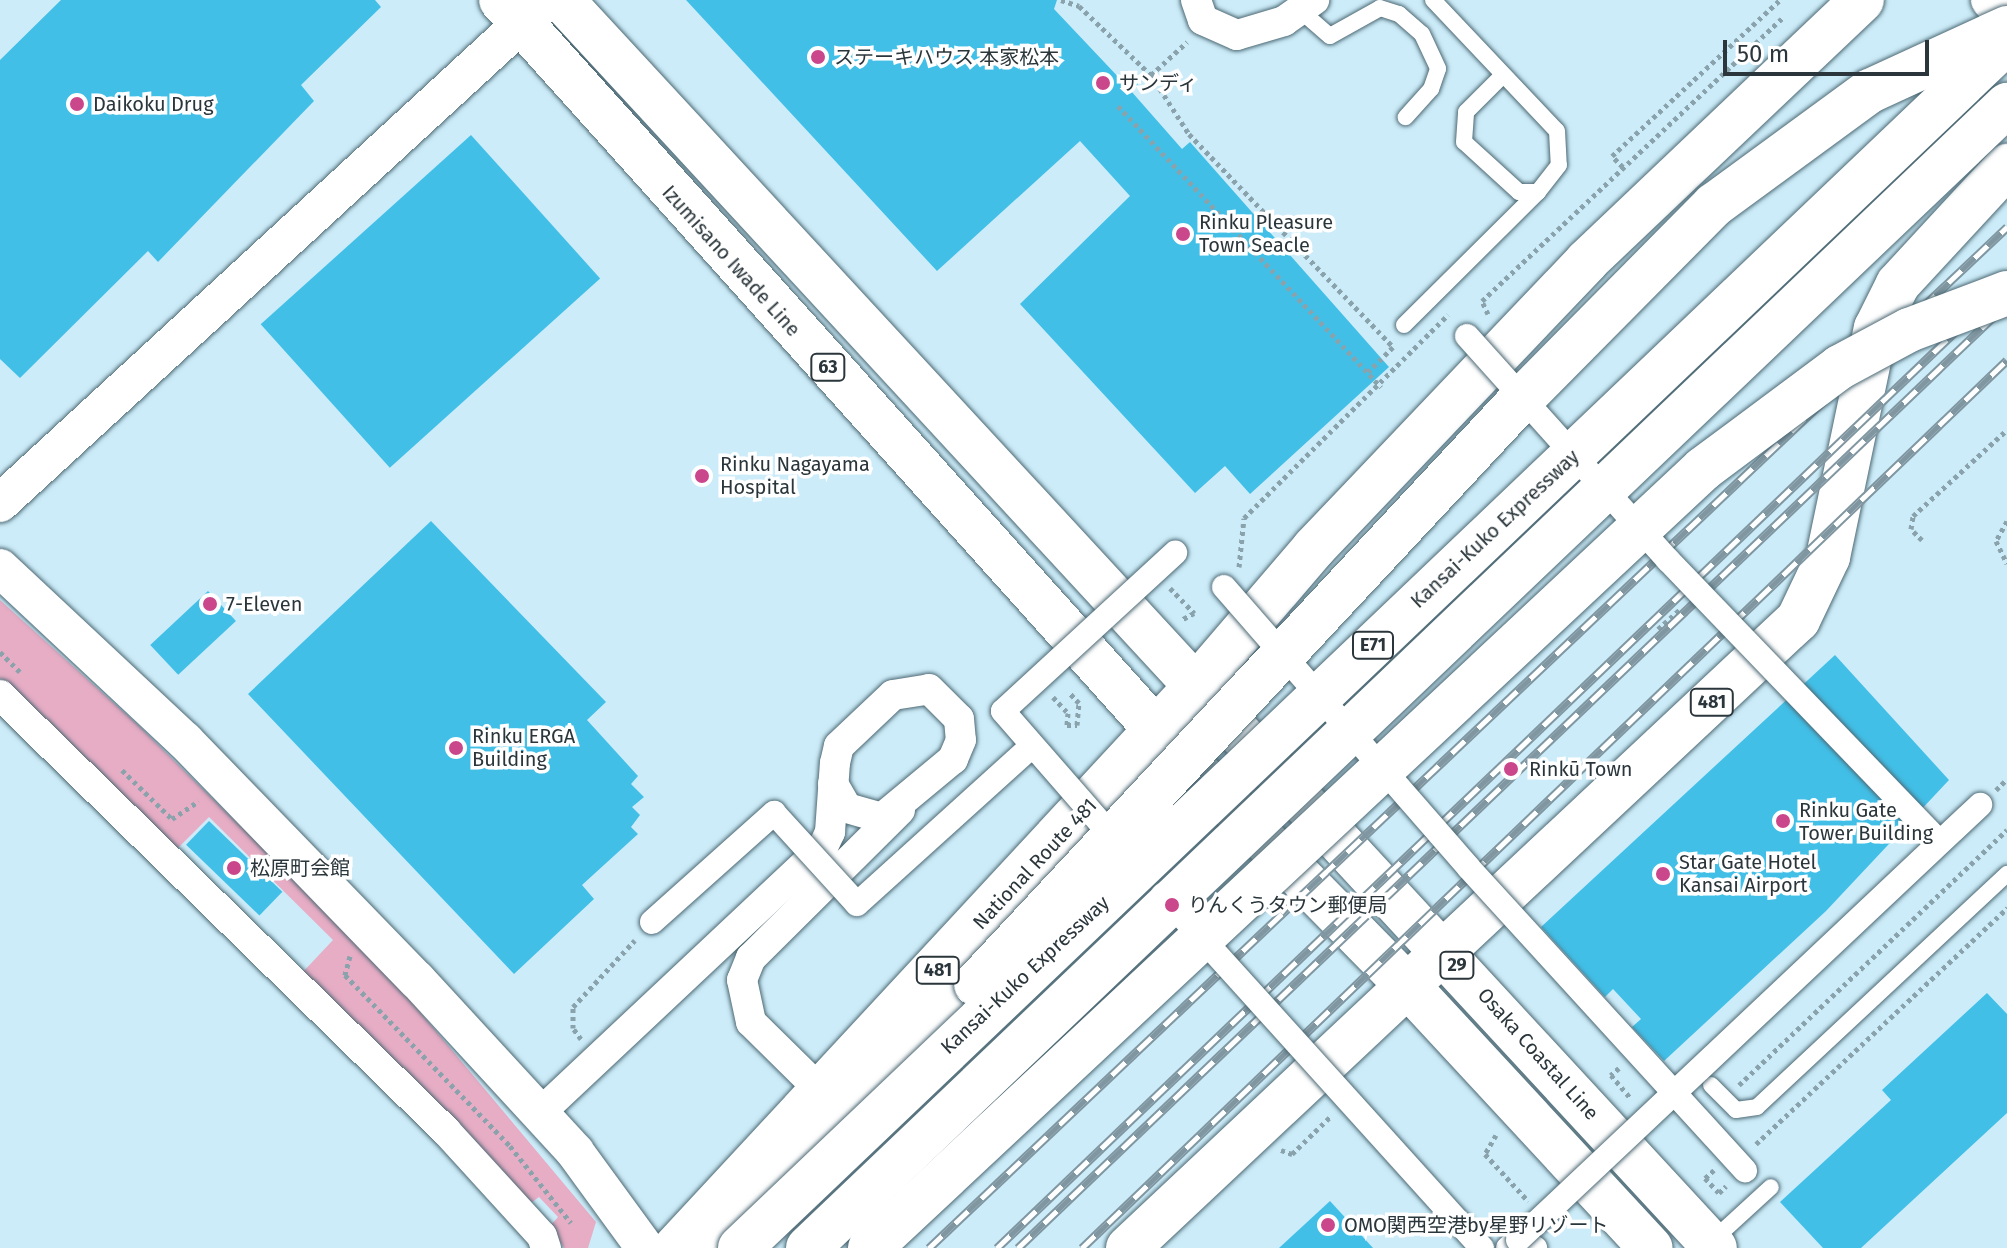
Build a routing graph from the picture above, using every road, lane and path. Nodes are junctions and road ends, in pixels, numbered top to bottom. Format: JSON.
{"nodes":[{"id":1,"x":562,"y":0,"type":"edge"},
{"id":2,"x":1061,"y":0,"type":"edge"},
{"id":3,"x":1196,"y":0,"type":"edge"},
{"id":4,"x":1433,"y":0,"type":"edge"},
{"id":5,"x":1780,"y":0,"type":"edge"},
{"id":6,"x":1862,"y":0,"type":"edge"},
{"id":7,"x":1990,"y":0,"type":"edge"},
{"id":8,"x":1308,"y":6,"type":"edge"},
{"id":9,"x":521,"y":8,"type":"edge"},
{"id":10,"x":1783,"y":17,"type":"dead end"},
{"id":11,"x":2007,"y":18,"type":"edge"},
{"id":12,"x":2007,"y":28,"type":"edge"},
{"id":13,"x":1193,"y":36,"type":"dead end"},
{"id":14,"x":2007,"y":42,"type":"edge"},
{"id":15,"x":1151,"y":75,"type":"junction"},
{"id":16,"x":1503,"y":75,"type":"junction"},
{"id":17,"x":2007,"y":105,"type":"edge"},
{"id":18,"x":1118,"y":106,"type":"dead end"},
{"id":19,"x":1406,"y":117,"type":"dead end"},
{"id":20,"x":2007,"y":166,"type":"edge"},
{"id":21,"x":1623,"y":167,"type":"junction"},
{"id":22,"x":1538,"y":192,"type":"junction"},
{"id":23,"x":2007,"y":293,"type":"edge"},
{"id":24,"x":1404,"y":325,"type":"dead end"},
{"id":25,"x":1467,"y":336,"type":"junction"},
{"id":26,"x":1368,"y":372,"type":"junction"},
{"id":27,"x":1381,"y":387,"type":"junction"},
{"id":28,"x":2007,"y":430,"type":"edge"},
{"id":29,"x":0,"y":503,"type":"edge"},
{"id":30,"x":2007,"y":521,"type":"edge"},
{"id":31,"x":1922,"y":540,"type":"dead end"},
{"id":32,"x":1175,"y":553,"type":"dead end"},
{"id":33,"x":2007,"y":564,"type":"edge"},
{"id":34,"x":0,"y":568,"type":"edge"},
{"id":35,"x":1155,"y":572,"type":"junction"},
{"id":36,"x":1224,"y":587,"type":"joint"},
{"id":37,"x":1177,"y":612,"type":"dead end"},
{"id":38,"x":0,"y":652,"type":"edge"},
{"id":39,"x":23,"y":675,"type":"dead end"},
{"id":40,"x":1036,"y":680,"type":"junction"},
{"id":41,"x":1195,"y":687,"type":"junction"},
{"id":42,"x":1068,"y":691,"type":"dead end"},
{"id":43,"x":0,"y":695,"type":"edge"},
{"id":44,"x":1158,"y":732,"type":"junction"},
{"id":45,"x":1032,"y":746,"type":"junction"},
{"id":46,"x":115,"y":763,"type":"dead end"},
{"id":47,"x":833,"y":784,"type":"junction"},
{"id":48,"x":904,"y":805,"type":"junction"},
{"id":49,"x":1980,"y":805,"type":"dead end"},
{"id":50,"x":213,"y":810,"type":"dead end"},
{"id":51,"x":2007,"y":830,"type":"edge"},
{"id":52,"x":1939,"y":842,"type":"junction"},
{"id":53,"x":2007,"y":874,"type":"edge"},
{"id":54,"x":2007,"y":908,"type":"edge"},
{"id":55,"x":652,"y":922,"type":"joint"},
{"id":56,"x":351,"y":950,"type":"dead end"},
{"id":57,"x":1444,"y":951,"type":"junction"},
{"id":58,"x":1408,"y":986,"type":"junction"},
{"id":59,"x":596,"y":1060,"type":"junction"},
{"id":60,"x":1619,"y":1068,"type":"dead end"},
{"id":61,"x":1711,"y":1085,"type":"dead end"},
{"id":62,"x":1675,"y":1090,"type":"junction"},
{"id":63,"x":1626,"y":1092,"type":"dead end"},
{"id":64,"x":823,"y":1093,"type":"junction"},
{"id":65,"x":1725,"y":1099,"type":"junction"},
{"id":66,"x":1345,"y":1102,"type":"junction"},
{"id":67,"x":540,"y":1113,"type":"junction"},
{"id":68,"x":1496,"y":1135,"type":"dead end"},
{"id":69,"x":1292,"y":1154,"type":"dead end"},
{"id":70,"x":1747,"y":1160,"type":"joint"},
{"id":71,"x":1771,"y":1187,"type":"dead end"},
{"id":72,"x":1527,"y":1200,"type":"dead end"},
{"id":73,"x":571,"y":1223,"type":"dead end"},
{"id":74,"x":1520,"y":1245,"type":"edge"},
{"id":75,"x":1712,"y":1245,"type":"edge"},
{"id":76,"x":546,"y":1248,"type":"edge"},
{"id":77,"x":645,"y":1248,"type":"edge"},
{"id":78,"x":675,"y":1248,"type":"edge"},
{"id":79,"x":713,"y":1248,"type":"edge"},
{"id":80,"x":740,"y":1248,"type":"edge"},
{"id":81,"x":808,"y":1248,"type":"edge"},
{"id":82,"x":870,"y":1248,"type":"edge"},
{"id":83,"x":1128,"y":1248,"type":"edge"},
{"id":84,"x":1482,"y":1248,"type":"edge"},
{"id":85,"x":1651,"y":1248,"type":"edge"}],
"edges":[{"from":1,"to":41,"type":"main road"},
{"from":2,"to":15,"type":"path"},
{"from":3,"to":8,"type":"street"},
{"from":4,"to":16,"type":"lane"},
{"from":5,"to":21,"type":"path"},
{"from":6,"to":41,"type":"main road","number":"481"},
{"from":7,"to":11,"type":"street"},
{"from":8,"to":19,"type":"lane"},
{"from":9,"to":29,"type":"street"},
{"from":9,"to":44,"type":"main road","name":"Izumisano Iwade Line","number":"63"},
{"from":10,"to":21,"type":"path"},
{"from":12,"to":79,"type":"main road","bridge":true},
{"from":13,"to":15,"type":"path"},
{"from":14,"to":80,"type":"main road","name":"Kansai-Kuko Expressway","number":"E71","bridge":true},
{"from":15,"to":26,"type":"path"},
{"from":16,"to":22,"type":"lane"},
{"from":16,"to":22,"type":"lane"},
{"from":17,"to":81,"type":"main road","number":"E71","bridge":true},
{"from":18,"to":26,"type":"path"},
{"from":20,"to":57,"type":"main road","number":"481"},
{"from":21,"to":25,"type":"path"},
{"from":22,"to":24,"type":"lane"},
{"from":23,"to":82,"type":"main road","bridge":true},
{"from":25,"to":27,"type":"path"},
{"from":25,"to":52,"type":"street","bridge":true},
{"from":26,"to":27,"type":"path"},
{"from":27,"to":36,"type":"path"},
{"from":28,"to":31,"type":"path"},
{"from":30,"to":33,"type":"path"},
{"from":32,"to":35,"type":"street","bridge":true},
{"from":34,"to":67,"type":"street"},
{"from":35,"to":37,"type":"path"},
{"from":35,"to":40,"type":"street","bridge":true},
{"from":36,"to":62,"type":"street","bridge":true},
{"from":38,"to":39,"type":"path"},
{"from":40,"to":42,"type":"path"},
{"from":40,"to":45,"type":"street","bridge":true},
{"from":41,"to":44,"type":"main road","name":"National Route 481","number":"481"},
{"from":41,"to":57,"type":"main road","name":"Osaka Coastal Line","number":"29"},
{"from":43,"to":76,"type":"street"},
{"from":44,"to":58,"type":"main road","number":"29"},
{"from":44,"to":64,"type":"main road","name":"National Route 481","number":"481"},
{"from":45,"to":55,"type":"street","bridge":true},
{"from":45,"to":66,"type":"street","bridge":true},
{"from":46,"to":50,"type":"path"},
{"from":47,"to":48,"type":"street"},
{"from":47,"to":48,"type":"street"},
{"from":47,"to":59,"type":"street"},
{"from":48,"to":64,"type":"street"},
{"from":49,"to":52,"type":"street","bridge":true},
{"from":51,"to":65,"type":"path"},
{"from":52,"to":62,"type":"street","bridge":true},
{"from":53,"to":65,"type":"lane"},
{"from":54,"to":70,"type":"path"},
{"from":55,"to":59,"type":"path"},
{"from":56,"to":73,"type":"path"},
{"from":57,"to":58,"type":"main road","number":"481"},
{"from":57,"to":75,"type":"main road","name":"Osaka Coastal Line","number":"29"},
{"from":58,"to":83,"type":"main road","number":"481"},
{"from":58,"to":85,"type":"main road","number":"29"},
{"from":59,"to":67,"type":"street"},
{"from":60,"to":63,"type":"path"},
{"from":61,"to":65,"type":"lane"},
{"from":62,"to":70,"type":"street","bridge":true},
{"from":62,"to":74,"type":"street","bridge":true},
{"from":64,"to":78,"type":"main road","name":"National Route 481","number":"481"},
{"from":66,"to":69,"type":"path"},
{"from":66,"to":84,"type":"street","bridge":true},
{"from":67,"to":77,"type":"street"},
{"from":68,"to":72,"type":"path"},
{"from":71,"to":75,"type":"lane"}]}
